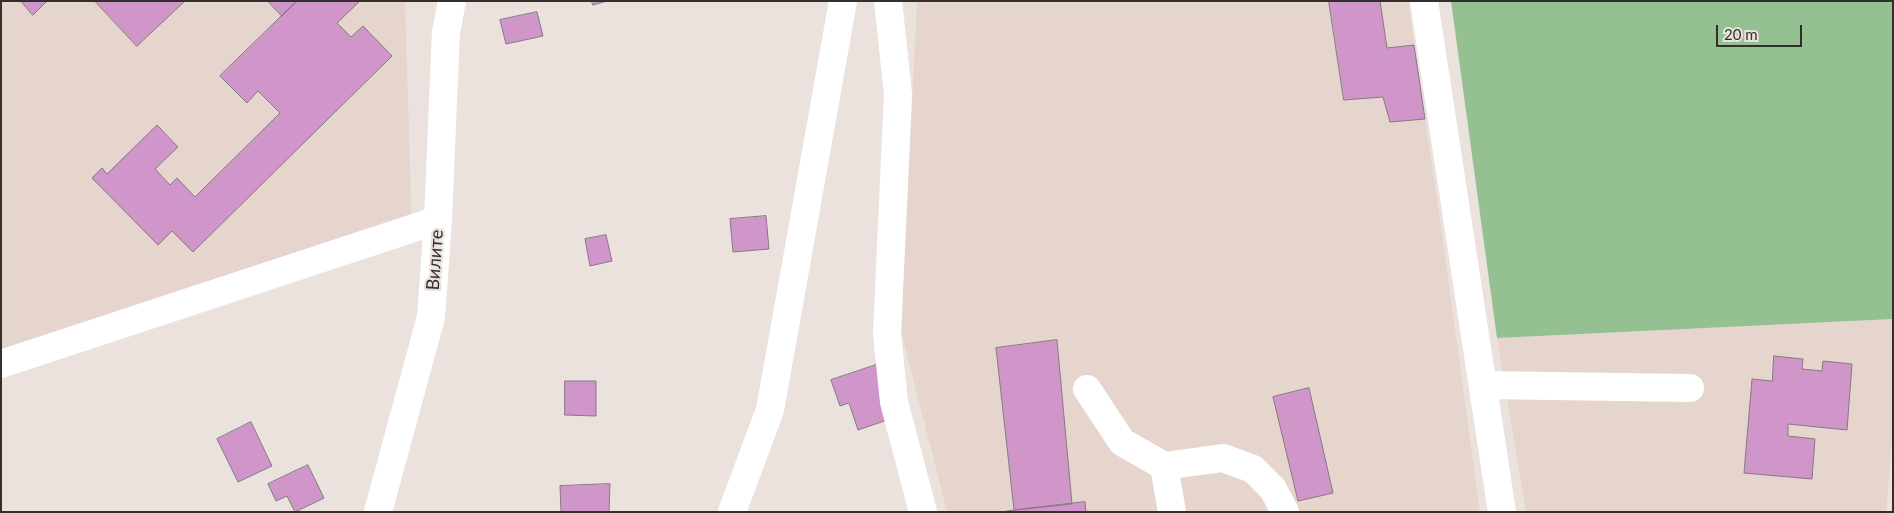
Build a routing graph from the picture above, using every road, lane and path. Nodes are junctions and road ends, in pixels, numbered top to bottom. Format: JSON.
{"nodes":[{"id":1,"x":452,"y":1,"type":"edge"},
{"id":2,"x":843,"y":1,"type":"edge"},
{"id":3,"x":888,"y":1,"type":"edge"},
{"id":4,"x":1424,"y":1,"type":"edge"},
{"id":5,"x":438,"y":220,"type":"junction"},
{"id":6,"x":1,"y":364,"type":"edge"},
{"id":7,"x":1483,"y":385,"type":"junction"},
{"id":8,"x":1690,"y":388,"type":"dead end"},
{"id":9,"x":1087,"y":390,"type":"dead end"},
{"id":10,"x":1164,"y":466,"type":"junction"},
{"id":11,"x":378,"y":512,"type":"edge"},
{"id":12,"x":732,"y":512,"type":"edge"},
{"id":13,"x":923,"y":512,"type":"edge"},
{"id":14,"x":1172,"y":512,"type":"edge"},
{"id":15,"x":1285,"y":512,"type":"edge"},
{"id":16,"x":1502,"y":512,"type":"edge"}],
"edges":[{"from":1,"to":5,"type":"street","name":"Вилите"},
{"from":2,"to":12,"type":"street"},
{"from":3,"to":13,"type":"street"},
{"from":4,"to":7,"type":"street"},
{"from":5,"to":6,"type":"street"},
{"from":5,"to":11,"type":"street","name":"Вилите"},
{"from":7,"to":8,"type":"street"},
{"from":7,"to":16,"type":"street"},
{"from":9,"to":10,"type":"street"},
{"from":10,"to":14,"type":"street"},
{"from":10,"to":15,"type":"street"}]}
